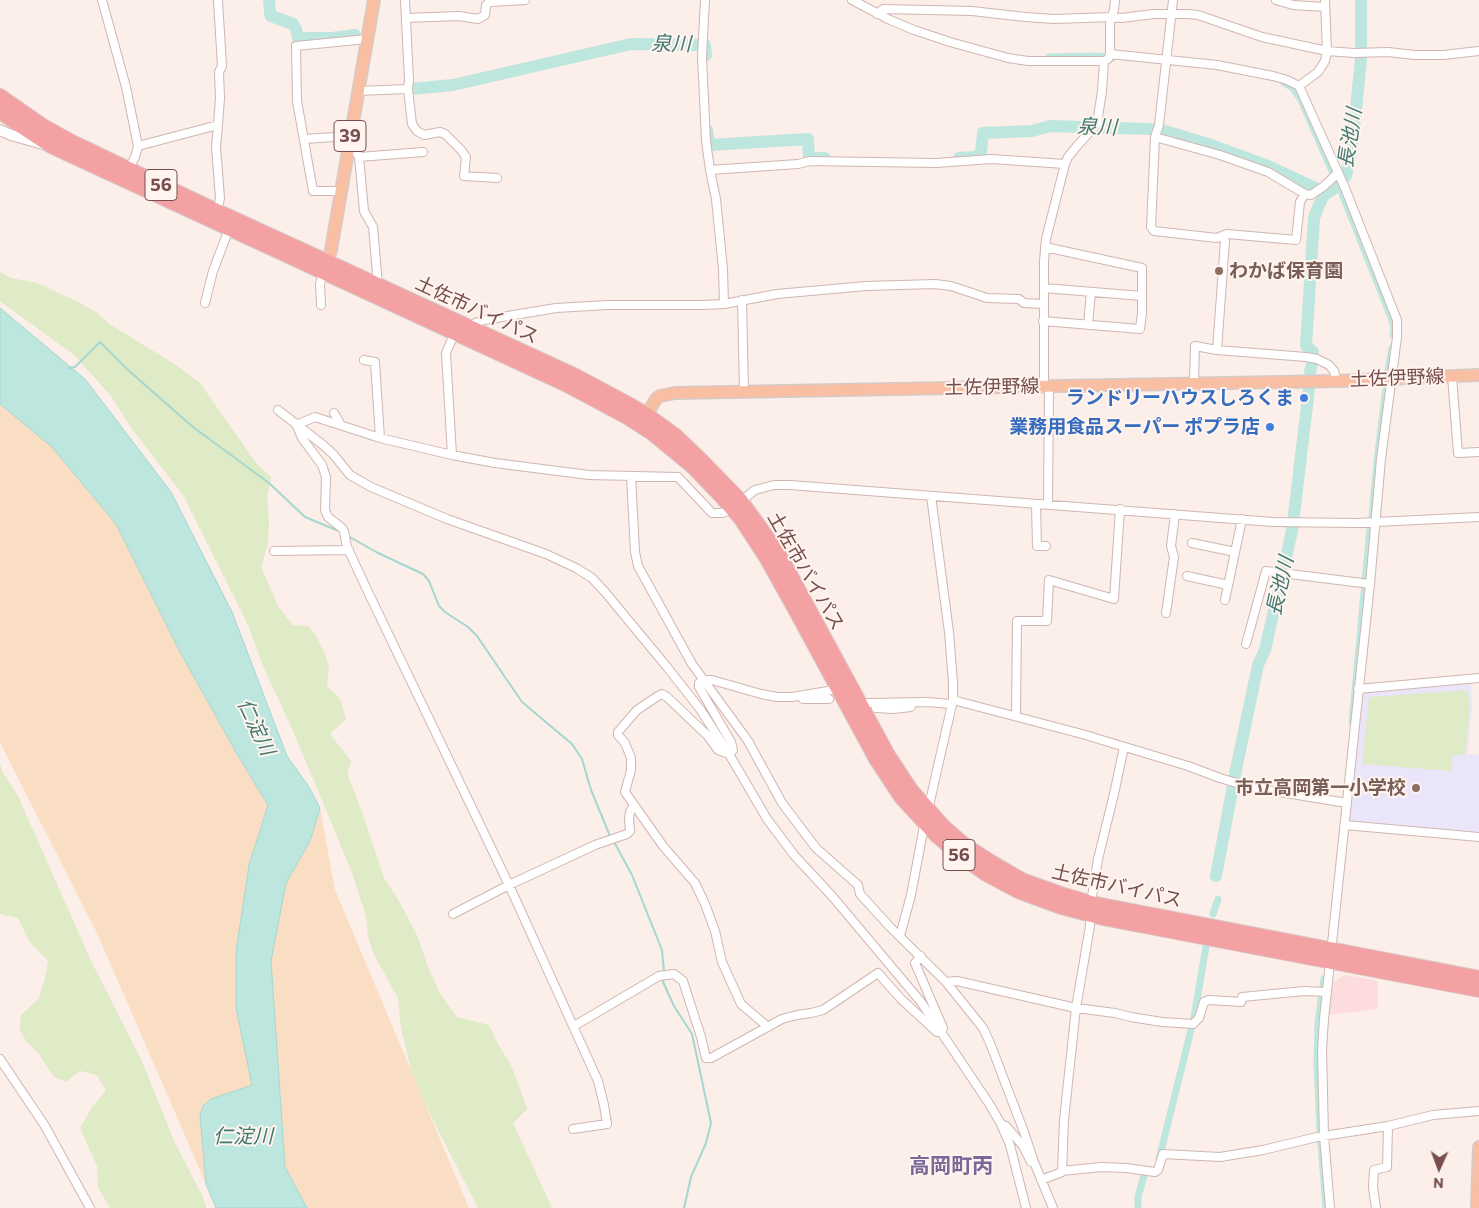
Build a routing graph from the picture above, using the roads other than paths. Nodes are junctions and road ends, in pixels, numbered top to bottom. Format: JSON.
{"nodes":[{"id":1,"x":102,"y":0,"type":"edge"},
{"id":2,"x":218,"y":0,"type":"edge"},
{"id":3,"x":374,"y":0,"type":"edge"},
{"id":4,"x":405,"y":0,"type":"edge"},
{"id":5,"x":525,"y":0,"type":"edge"},
{"id":6,"x":705,"y":0,"type":"edge"},
{"id":7,"x":852,"y":0,"type":"edge"},
{"id":8,"x":1115,"y":0,"type":"edge"},
{"id":9,"x":1173,"y":0,"type":"edge"},
{"id":10,"x":1276,"y":0,"type":"edge"},
{"id":11,"x":1325,"y":3,"type":"edge"},
{"id":12,"x":880,"y":12,"type":"junction"},
{"id":13,"x":1172,"y":13,"type":"junction"},
{"id":14,"x":1112,"y":17,"type":"junction"},
{"id":15,"x":406,"y":18,"type":"junction"},
{"id":16,"x":367,"y":39,"type":"junction"},
{"id":17,"x":1327,"y":51,"type":"junction"},
{"id":18,"x":1479,"y":52,"type":"edge"},
{"id":19,"x":1108,"y":57,"type":"junction"},
{"id":20,"x":1166,"y":62,"type":"junction"},
{"id":21,"x":1299,"y":86,"type":"junction"},
{"id":22,"x":408,"y":89,"type":"junction"},
{"id":23,"x":358,"y":90,"type":"junction"},
{"id":24,"x":0,"y":96,"type":"edge"},
{"id":25,"x":2,"y":122,"type":"edge"},
{"id":26,"x":218,"y":124,"type":"junction"},
{"id":27,"x":1157,"y":132,"type":"junction"},
{"id":28,"x":350,"y":138,"type":"junction"},
{"id":29,"x":304,"y":139,"type":"junction"},
{"id":30,"x":138,"y":146,"type":"junction"},
{"id":31,"x":423,"y":152,"type":"dead end"},
{"id":32,"x":359,"y":157,"type":"junction"},
{"id":33,"x":1065,"y":164,"type":"junction"},
{"id":34,"x":710,"y":170,"type":"junction"},
{"id":35,"x":126,"y":175,"type":"junction"},
{"id":36,"x":1339,"y":175,"type":"junction"},
{"id":37,"x":496,"y":178,"type":"dead end"},
{"id":38,"x":340,"y":191,"type":"junction"},
{"id":39,"x":1305,"y":194,"type":"junction"},
{"id":40,"x":215,"y":217,"type":"junction"},
{"id":41,"x":229,"y":230,"type":"junction"},
{"id":42,"x":1222,"y":236,"type":"junction"},
{"id":43,"x":1045,"y":247,"type":"junction"},
{"id":44,"x":326,"y":267,"type":"junction"},
{"id":45,"x":378,"y":285,"type":"junction"},
{"id":46,"x":1044,"y":288,"type":"junction"},
{"id":47,"x":1091,"y":292,"type":"junction"},
{"id":48,"x":1142,"y":296,"type":"junction"},
{"id":49,"x":742,"y":300,"type":"junction"},
{"id":50,"x":205,"y":302,"type":"dead end"},
{"id":51,"x":724,"y":304,"type":"junction"},
{"id":52,"x":1043,"y":304,"type":"junction"},
{"id":53,"x":321,"y":305,"type":"dead end"},
{"id":54,"x":1043,"y":321,"type":"junction"},
{"id":55,"x":1088,"y":324,"type":"junction"},
{"id":56,"x":461,"y":330,"type":"junction"},
{"id":57,"x":1217,"y":350,"type":"junction"},
{"id":58,"x":364,"y":360,"type":"dead end"},
{"id":59,"x":1479,"y":375,"type":"edge"},
{"id":60,"x":1452,"y":376,"type":"junction"},
{"id":61,"x":1392,"y":379,"type":"junction"},
{"id":62,"x":1336,"y":381,"type":"junction"},
{"id":63,"x":1194,"y":382,"type":"junction"},
{"id":64,"x":1046,"y":385,"type":"junction"},
{"id":65,"x":744,"y":391,"type":"junction"},
{"id":66,"x":278,"y":410,"type":"dead end"},
{"id":67,"x":334,"y":413,"type":"dead end"},
{"id":68,"x":644,"y":420,"type":"junction"},
{"id":69,"x":296,"y":425,"type":"junction"},
{"id":70,"x":342,"y":425,"type":"junction"},
{"id":71,"x":380,"y":438,"type":"junction"},
{"id":72,"x":1479,"y":452,"type":"edge"},
{"id":73,"x":452,"y":455,"type":"junction"},
{"id":74,"x":631,"y":476,"type":"junction"},
{"id":75,"x":931,"y":496,"type":"junction"},
{"id":76,"x":1036,"y":504,"type":"junction"},
{"id":77,"x":1048,"y":504,"type":"junction"},
{"id":78,"x":736,"y":505,"type":"junction"},
{"id":79,"x":1120,"y":509,"type":"junction"},
{"id":80,"x":1175,"y":514,"type":"junction"},
{"id":81,"x":1479,"y":517,"type":"edge"},
{"id":82,"x":1242,"y":519,"type":"junction"},
{"id":83,"x":1375,"y":522,"type":"junction"},
{"id":84,"x":1192,"y":543,"type":"dead end"},
{"id":85,"x":1046,"y":546,"type":"dead end"},
{"id":86,"x":349,"y":550,"type":"junction"},
{"id":87,"x":274,"y":551,"type":"dead end"},
{"id":88,"x":1236,"y":552,"type":"junction"},
{"id":89,"x":1187,"y":576,"type":"dead end"},
{"id":90,"x":1367,"y":584,"type":"junction"},
{"id":91,"x":1228,"y":585,"type":"junction"},
{"id":92,"x":1225,"y":600,"type":"dead end"},
{"id":93,"x":1166,"y":612,"type":"dead end"},
{"id":94,"x":1246,"y":644,"type":"dead end"},
{"id":95,"x":1479,"y":678,"type":"edge"},
{"id":96,"x":702,"y":680,"type":"junction"},
{"id":97,"x":1358,"y":689,"type":"junction"},
{"id":98,"x":833,"y":693,"type":"junction"},
{"id":99,"x":777,"y":697,"type":"junction"},
{"id":100,"x":927,"y":702,"type":"junction"},
{"id":101,"x":952,"y":702,"type":"junction"},
{"id":102,"x":860,"y":706,"type":"junction"},
{"id":103,"x":876,"y":708,"type":"dead end"},
{"id":104,"x":1016,"y":716,"type":"junction"},
{"id":105,"x":1124,"y":747,"type":"junction"},
{"id":106,"x":729,"y":754,"type":"junction"},
{"id":107,"x":1347,"y":803,"type":"junction"},
{"id":108,"x":634,"y":805,"type":"junction"},
{"id":109,"x":926,"y":817,"type":"junction"},
{"id":110,"x":1345,"y":825,"type":"junction"},
{"id":111,"x":1479,"y":837,"type":"edge"},
{"id":112,"x":509,"y":885,"type":"junction"},
{"id":113,"x":1091,"y":909,"type":"junction"},
{"id":114,"x":453,"y":914,"type":"dead end"},
{"id":115,"x":900,"y":936,"type":"junction"},
{"id":116,"x":921,"y":956,"type":"junction"},
{"id":117,"x":1331,"y":956,"type":"junction"},
{"id":118,"x":1479,"y":978,"type":"edge"},
{"id":119,"x":946,"y":982,"type":"junction"},
{"id":120,"x":1479,"y":990,"type":"edge"},
{"id":121,"x":1323,"y":992,"type":"junction"},
{"id":122,"x":1076,"y":1008,"type":"junction"},
{"id":123,"x":574,"y":1026,"type":"junction"},
{"id":124,"x":768,"y":1027,"type":"junction"},
{"id":125,"x":942,"y":1032,"type":"junction"},
{"id":126,"x":0,"y":1059,"type":"edge"},
{"id":127,"x":1479,"y":1111,"type":"edge"},
{"id":128,"x":1001,"y":1124,"type":"junction"},
{"id":129,"x":1388,"y":1126,"type":"junction"},
{"id":130,"x":573,"y":1129,"type":"dead end"},
{"id":131,"x":1322,"y":1136,"type":"junction"},
{"id":132,"x":1479,"y":1147,"type":"edge"},
{"id":133,"x":1034,"y":1162,"type":"junction"},
{"id":134,"x":1062,"y":1171,"type":"junction"},
{"id":135,"x":1041,"y":1180,"type":"junction"},
{"id":136,"x":90,"y":1208,"type":"edge"},
{"id":137,"x":1026,"y":1208,"type":"edge"},
{"id":138,"x":1053,"y":1208,"type":"edge"},
{"id":139,"x":1330,"y":1208,"type":"edge"},
{"id":140,"x":1376,"y":1208,"type":"edge"},
{"id":141,"x":1477,"y":1208,"type":"edge"}],
"edges":[{"from":1,"to":30,"type":"street"},
{"from":2,"to":26,"type":"street"},
{"from":3,"to":16,"type":"main road","number":"39"},
{"from":4,"to":15,"type":"street"},
{"from":5,"to":15,"type":"street"},
{"from":6,"to":34,"type":"street"},
{"from":7,"to":12,"type":"street"},
{"from":8,"to":14,"type":"street"},
{"from":9,"to":13,"type":"street"},
{"from":10,"to":11,"type":"street"},
{"from":11,"to":17,"type":"street"},
{"from":12,"to":14,"type":"street"},
{"from":12,"to":19,"type":"street"},
{"from":13,"to":14,"type":"street"},
{"from":13,"to":17,"type":"street"},
{"from":13,"to":20,"type":"street"},
{"from":14,"to":19,"type":"street"},
{"from":15,"to":22,"type":"street"},
{"from":16,"to":23,"type":"main road","number":"39"},
{"from":16,"to":29,"type":"street"},
{"from":17,"to":18,"type":"street"},
{"from":17,"to":21,"type":"street"},
{"from":19,"to":20,"type":"street"},
{"from":19,"to":33,"type":"street"},
{"from":20,"to":21,"type":"street"},
{"from":20,"to":27,"type":"street"},
{"from":21,"to":36,"type":"street"},
{"from":22,"to":23,"type":"street"},
{"from":22,"to":37,"type":"street"},
{"from":23,"to":28,"type":"main road","number":"39"},
{"from":24,"to":35,"type":"highway","name":"土佐市バイパス","number":"56"},
{"from":25,"to":35,"type":"highway","name":"土佐市バイパス","number":"56"},
{"from":26,"to":30,"type":"street"},
{"from":26,"to":40,"type":"street"},
{"from":27,"to":39,"type":"street"},
{"from":27,"to":42,"type":"street"},
{"from":28,"to":29,"type":"street"},
{"from":28,"to":32,"type":"street"},
{"from":28,"to":38,"type":"main road","number":"39"},
{"from":29,"to":38,"type":"street"},
{"from":30,"to":35,"type":"street"},
{"from":31,"to":32,"type":"street"},
{"from":32,"to":45,"type":"street"},
{"from":33,"to":34,"type":"street"},
{"from":33,"to":43,"type":"street"},
{"from":34,"to":51,"type":"street"},
{"from":35,"to":40,"type":"highway","name":"土佐市バイパス","number":"56"},
{"from":36,"to":39,"type":"street"},
{"from":36,"to":61,"type":"street"},
{"from":38,"to":44,"type":"main road","number":"39"},
{"from":39,"to":42,"type":"street"},
{"from":40,"to":41,"type":"highway","name":"土佐市バイパス","number":"56"},
{"from":40,"to":44,"type":"highway","name":"土佐市バイパス","number":"56"},
{"from":41,"to":44,"type":"highway","name":"土佐市バイパス","number":"56"},
{"from":41,"to":50,"type":"street"},
{"from":42,"to":57,"type":"street"},
{"from":43,"to":46,"type":"street"},
{"from":43,"to":48,"type":"street"},
{"from":44,"to":45,"type":"highway","name":"土佐市バイパス","number":"56"},
{"from":44,"to":53,"type":"street"},
{"from":44,"to":56,"type":"highway","name":"土佐市バイパス","number":"56"},
{"from":45,"to":56,"type":"highway","name":"土佐市バイパス","number":"56"},
{"from":46,"to":47,"type":"street"},
{"from":46,"to":52,"type":"street"},
{"from":47,"to":48,"type":"street"},
{"from":47,"to":55,"type":"street"},
{"from":48,"to":55,"type":"street"},
{"from":49,"to":51,"type":"street"},
{"from":49,"to":52,"type":"street"},
{"from":49,"to":65,"type":"street"},
{"from":51,"to":56,"type":"street"},
{"from":52,"to":54,"type":"street"},
{"from":54,"to":55,"type":"street"},
{"from":54,"to":64,"type":"street"},
{"from":56,"to":68,"type":"highway","name":"土佐市バイパス","number":"56"},
{"from":56,"to":73,"type":"street"},
{"from":57,"to":62,"type":"street"},
{"from":57,"to":63,"type":"street"},
{"from":58,"to":71,"type":"street"},
{"from":59,"to":60,"type":"main road","name":"土佐伊野線"},
{"from":60,"to":61,"type":"main road","name":"土佐伊野線"},
{"from":60,"to":72,"type":"street"},
{"from":61,"to":62,"type":"main road","name":"土佐伊野線"},
{"from":61,"to":83,"type":"street"},
{"from":62,"to":63,"type":"main road","name":"土佐伊野線"},
{"from":63,"to":64,"type":"main road","name":"土佐伊野線"},
{"from":64,"to":65,"type":"main road","name":"土佐伊野線"},
{"from":64,"to":77,"type":"street"},
{"from":65,"to":68,"type":"main road","name":"土佐伊野線"},
{"from":66,"to":69,"type":"street"},
{"from":67,"to":70,"type":"street"},
{"from":68,"to":78,"type":"highway","name":"土佐市バイパス","number":"56"},
{"from":69,"to":70,"type":"street"},
{"from":69,"to":86,"type":"street"},
{"from":69,"to":106,"type":"street"},
{"from":70,"to":71,"type":"street"},
{"from":71,"to":73,"type":"street"},
{"from":73,"to":74,"type":"street"},
{"from":74,"to":78,"type":"street"},
{"from":74,"to":96,"type":"street"},
{"from":75,"to":76,"type":"street"},
{"from":75,"to":78,"type":"street"},
{"from":75,"to":101,"type":"street"},
{"from":76,"to":77,"type":"street"},
{"from":76,"to":85,"type":"street"},
{"from":77,"to":79,"type":"street"},
{"from":78,"to":98,"type":"highway","name":"土佐市バイパス","number":"56"},
{"from":78,"to":102,"type":"highway","name":"土佐市バイパス","number":"56"},
{"from":79,"to":80,"type":"street"},
{"from":79,"to":104,"type":"street"},
{"from":80,"to":82,"type":"street"},
{"from":80,"to":93,"type":"street"},
{"from":81,"to":83,"type":"street"},
{"from":82,"to":83,"type":"street"},
{"from":82,"to":88,"type":"street"},
{"from":83,"to":90,"type":"street"},
{"from":84,"to":88,"type":"street"},
{"from":86,"to":87,"type":"street"},
{"from":86,"to":112,"type":"street"},
{"from":88,"to":91,"type":"street"},
{"from":89,"to":91,"type":"street"},
{"from":90,"to":94,"type":"street"},
{"from":90,"to":97,"type":"street"},
{"from":91,"to":92,"type":"street"},
{"from":95,"to":97,"type":"street"},
{"from":96,"to":99,"type":"street"},
{"from":96,"to":106,"type":"street"},
{"from":96,"to":115,"type":"street"},
{"from":97,"to":107,"type":"street"},
{"from":98,"to":99,"type":"street"},
{"from":98,"to":99,"type":"street"},
{"from":98,"to":109,"type":"highway","name":"土佐市バイパス","number":"56"},
{"from":100,"to":101,"type":"street"},
{"from":100,"to":102,"type":"street"},
{"from":100,"to":103,"type":"street"},
{"from":101,"to":104,"type":"street"},
{"from":101,"to":109,"type":"street"},
{"from":102,"to":109,"type":"highway","name":"土佐市バイパス","number":"56"},
{"from":104,"to":105,"type":"street"},
{"from":105,"to":107,"type":"street"},
{"from":105,"to":113,"type":"street"},
{"from":106,"to":108,"type":"street"},
{"from":106,"to":125,"type":"street"},
{"from":107,"to":110,"type":"street"},
{"from":108,"to":112,"type":"street"},
{"from":108,"to":124,"type":"street"},
{"from":109,"to":113,"type":"highway","name":"土佐市バイパス","number":"56"},
{"from":109,"to":115,"type":"street"},
{"from":110,"to":111,"type":"street"},
{"from":110,"to":117,"type":"street"},
{"from":112,"to":114,"type":"street"},
{"from":112,"to":123,"type":"street"},
{"from":113,"to":117,"type":"highway","name":"土佐市バイパス","number":"56"},
{"from":113,"to":122,"type":"street"},
{"from":115,"to":116,"type":"street"},
{"from":116,"to":119,"type":"street"},
{"from":116,"to":125,"type":"street"},
{"from":117,"to":118,"type":"highway","name":"土佐市バイパス","number":"56"},
{"from":117,"to":120,"type":"highway","name":"土佐市バイパス","number":"56"},
{"from":117,"to":121,"type":"street"},
{"from":119,"to":122,"type":"street"},
{"from":119,"to":133,"type":"street"},
{"from":121,"to":122,"type":"street"},
{"from":121,"to":131,"type":"street"},
{"from":122,"to":134,"type":"street"},
{"from":123,"to":124,"type":"street"},
{"from":123,"to":130,"type":"street"},
{"from":124,"to":125,"type":"street"},
{"from":125,"to":128,"type":"street"},
{"from":126,"to":136,"type":"street"},
{"from":127,"to":129,"type":"street"},
{"from":128,"to":133,"type":"street"},
{"from":128,"to":137,"type":"street"},
{"from":129,"to":131,"type":"street"},
{"from":129,"to":140,"type":"street"},
{"from":131,"to":134,"type":"street"},
{"from":131,"to":139,"type":"street"},
{"from":132,"to":141,"type":"main road"},
{"from":133,"to":135,"type":"street"},
{"from":134,"to":135,"type":"street"},
{"from":135,"to":138,"type":"street"}]}
